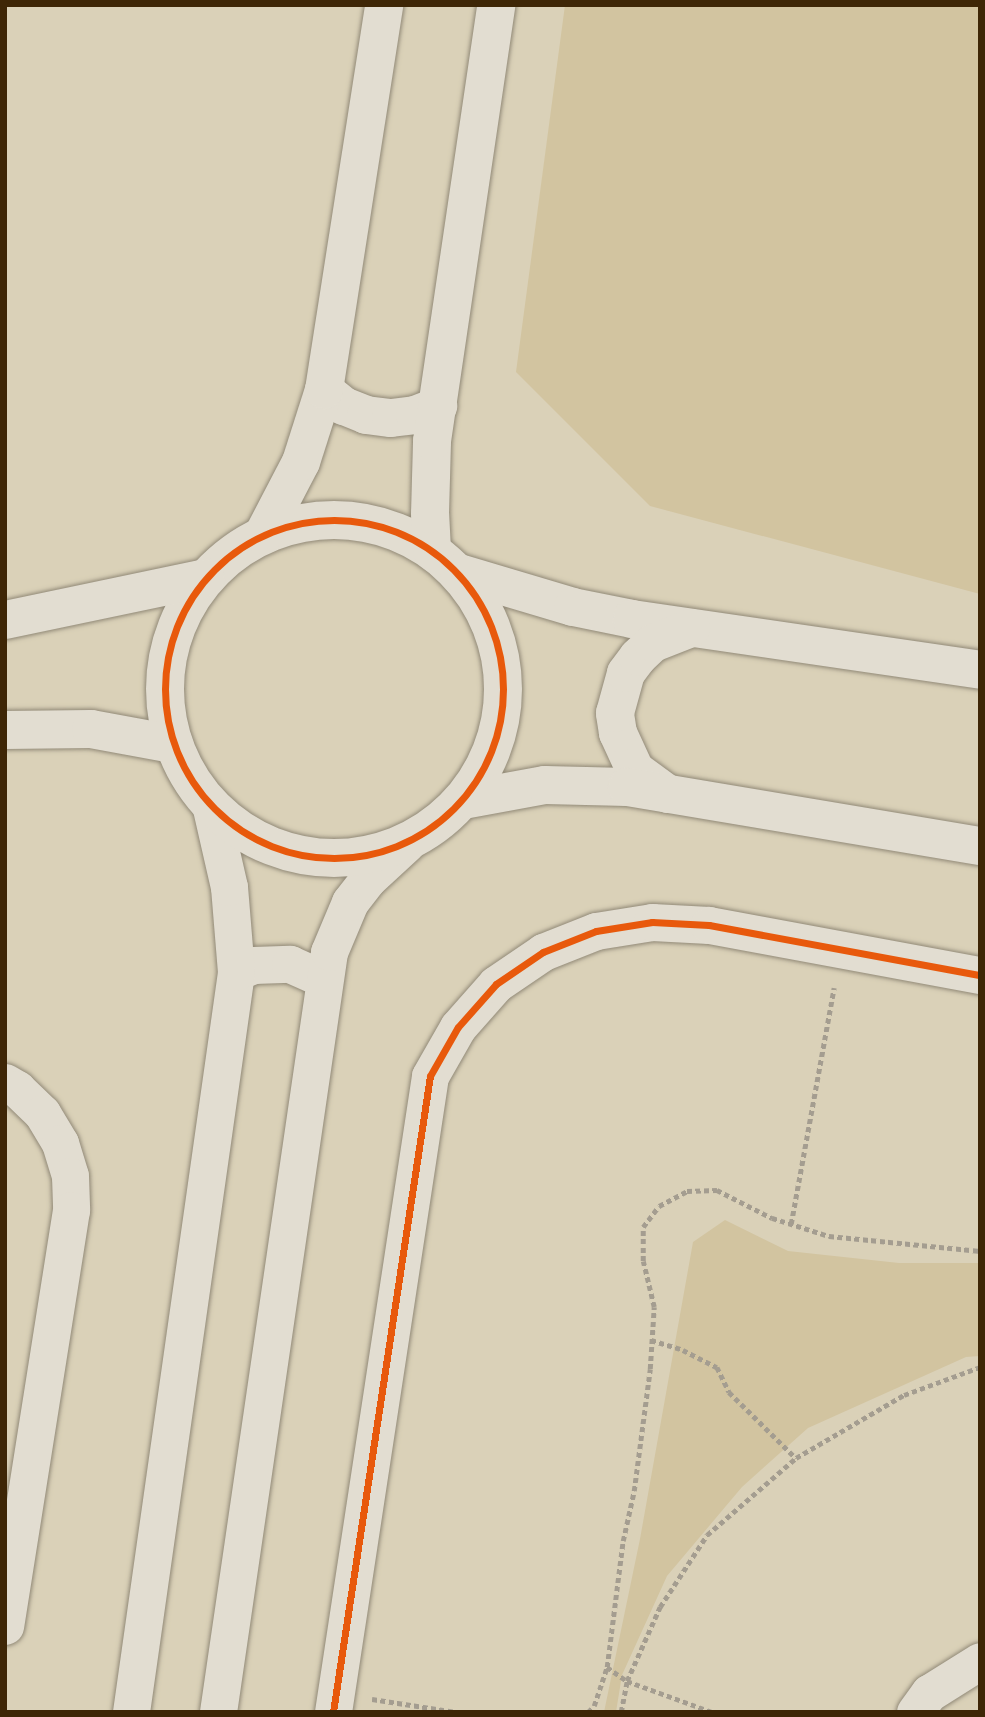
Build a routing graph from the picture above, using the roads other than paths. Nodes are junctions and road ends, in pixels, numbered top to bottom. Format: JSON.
{"nodes":[{"id":1,"x":384,"y":5,"type":"edge"},
{"id":2,"x":496,"y":5,"type":"edge"},
{"id":3,"x":324,"y":390,"type":"junction"},
{"id":4,"x":438,"y":406,"type":"junction"},
{"id":5,"x":263,"y":535,"type":"junction"},
{"id":6,"x":446,"y":562,"type":"junction"},
{"id":7,"x":206,"y":578,"type":"junction"},
{"id":8,"x":5,"y":620,"type":"edge"},
{"id":9,"x":691,"y":628,"type":"junction"},
{"id":10,"x":980,"y":670,"type":"edge"},
{"id":11,"x":5,"y":730,"type":"edge"},
{"id":12,"x":173,"y":744,"type":"junction"},
{"id":13,"x":668,"y":794,"type":"junction"},
{"id":14,"x":463,"y":800,"type":"junction"},
{"id":15,"x":210,"y":804,"type":"junction"},
{"id":16,"x":407,"y":843,"type":"junction"},
{"id":17,"x":980,"y":845,"type":"edge"},
{"id":18,"x":236,"y":972,"type":"junction"},
{"id":19,"x":980,"y":975,"type":"edge"},
{"id":20,"x":324,"y":978,"type":"junction"},
{"id":21,"x":5,"y":1082,"type":"edge"},
{"id":22,"x":5,"y":1626,"type":"edge"},
{"id":23,"x":980,"y":1661,"type":"edge"},
{"id":24,"x":335,"y":1702,"type":"edge"},
{"id":25,"x":131,"y":1712,"type":"edge"},
{"id":26,"x":218,"y":1712,"type":"edge"},
{"id":27,"x":915,"y":1712,"type":"edge"}],
"edges":[{"from":1,"to":3,"type":"street"},
{"from":2,"to":4,"type":"street"},
{"from":3,"to":4,"type":"street"},
{"from":3,"to":5,"type":"street"},
{"from":4,"to":6,"type":"street"},
{"from":5,"to":6,"type":"street"},
{"from":5,"to":7,"type":"street"},
{"from":6,"to":9,"type":"street"},
{"from":6,"to":14,"type":"street"},
{"from":7,"to":8,"type":"street"},
{"from":7,"to":12,"type":"street"},
{"from":9,"to":10,"type":"street"},
{"from":9,"to":13,"type":"street"},
{"from":11,"to":12,"type":"street"},
{"from":12,"to":15,"type":"street"},
{"from":13,"to":14,"type":"street"},
{"from":13,"to":17,"type":"street"},
{"from":14,"to":16,"type":"street"},
{"from":15,"to":16,"type":"street"},
{"from":15,"to":18,"type":"street"},
{"from":16,"to":20,"type":"street"},
{"from":18,"to":20,"type":"street"},
{"from":18,"to":25,"type":"street"},
{"from":19,"to":24,"type":"street"},
{"from":20,"to":26,"type":"street"},
{"from":21,"to":22,"type":"street"},
{"from":23,"to":27,"type":"street"}]}
